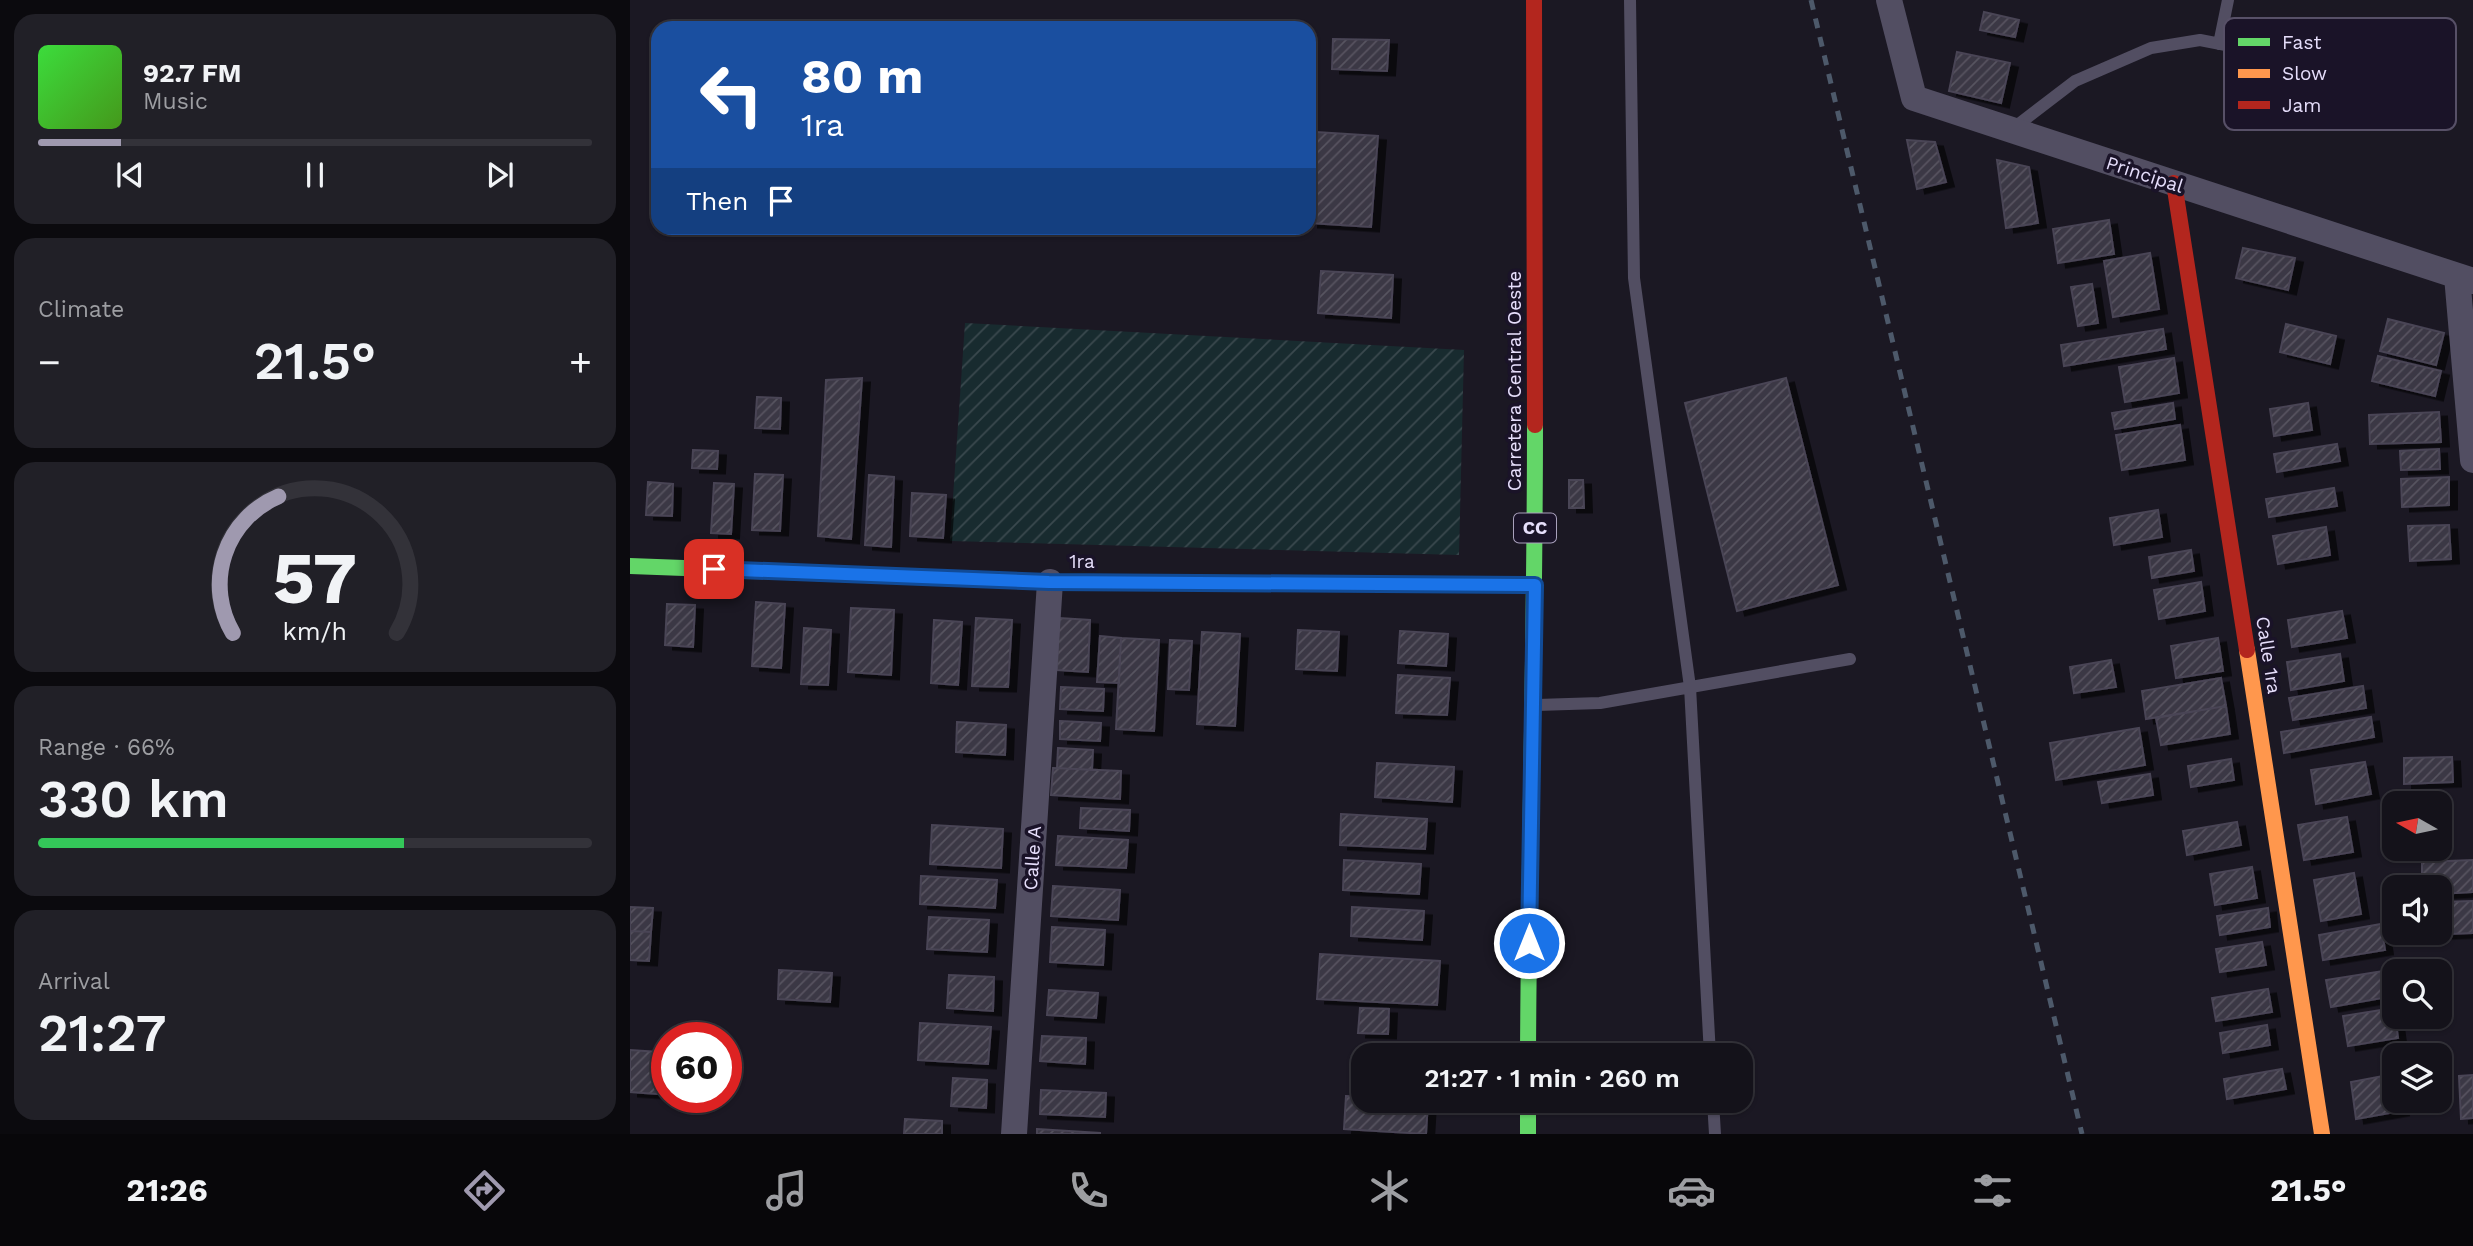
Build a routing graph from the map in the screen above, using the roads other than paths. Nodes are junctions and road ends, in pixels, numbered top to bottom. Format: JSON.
{"nodes":[{"id":1,"x":1534,"y":0,"type":"edge"},
{"id":2,"x":1630,"y":0,"type":"edge"},
{"id":3,"x":1889,"y":0,"type":"edge"},
{"id":4,"x":2228,"y":0,"type":"edge"},
{"id":5,"x":2224,"y":18,"type":"edge"},
{"id":6,"x":2224,"y":20,"type":"edge"},
{"id":7,"x":2219,"y":44,"type":"junction"},
{"id":8,"x":2224,"y":45,"type":"edge"},
{"id":9,"x":2011,"y":130,"type":"junction"},
{"id":10,"x":2174,"y":183,"type":"junction"},
{"id":11,"x":2465,"y":278,"type":"edge"},
{"id":12,"x":2473,"y":460,"type":"edge"},
{"id":13,"x":630,"y":566,"type":"edge"},
{"id":14,"x":1049,"y":582,"type":"junction"},
{"id":15,"x":1535,"y":585,"type":"junction"},
{"id":16,"x":1850,"y":659,"type":"dead end"},
{"id":17,"x":1690,"y":687,"type":"junction"},
{"id":18,"x":1533,"y":706,"type":"junction"},
{"id":19,"x":1528,"y":1043,"type":"edge"},
{"id":20,"x":1709,"y":1043,"type":"edge"},
{"id":21,"x":1528,"y":1113,"type":"edge"},
{"id":22,"x":1714,"y":1113,"type":"edge"},
{"id":23,"x":1014,"y":1134,"type":"edge"},
{"id":24,"x":1528,"y":1134,"type":"edge"},
{"id":25,"x":1715,"y":1134,"type":"edge"},
{"id":26,"x":2322,"y":1134,"type":"edge"}],
"edges":[{"from":1,"to":15,"type":"street","name":"Carretera Central Oeste","number":"CC"},
{"from":2,"to":17,"type":"lane"},
{"from":3,"to":9,"type":"street","name":"Principal"},
{"from":4,"to":5,"type":"lane"},
{"from":6,"to":7,"type":"lane"},
{"from":7,"to":8,"type":"lane"},
{"from":7,"to":9,"type":"lane"},
{"from":9,"to":10,"type":"street","name":"Principal"},
{"from":10,"to":11,"type":"street","name":"Principal"},
{"from":10,"to":26,"type":"street","name":"Calle 1ra"},
{"from":11,"to":12,"type":"street"},
{"from":13,"to":14,"type":"street","name":"1ra"},
{"from":14,"to":15,"type":"street","name":"1ra"},
{"from":14,"to":23,"type":"street","name":"Calle A"},
{"from":15,"to":18,"type":"street","name":"Carretera Central Oeste","number":"CC"},
{"from":16,"to":17,"type":"lane"},
{"from":17,"to":18,"type":"lane"},
{"from":17,"to":20,"type":"lane"},
{"from":18,"to":19,"type":"street","name":"Carretera Central Oeste","number":"CC"},
{"from":21,"to":24,"type":"street"},
{"from":22,"to":25,"type":"lane"}]}
